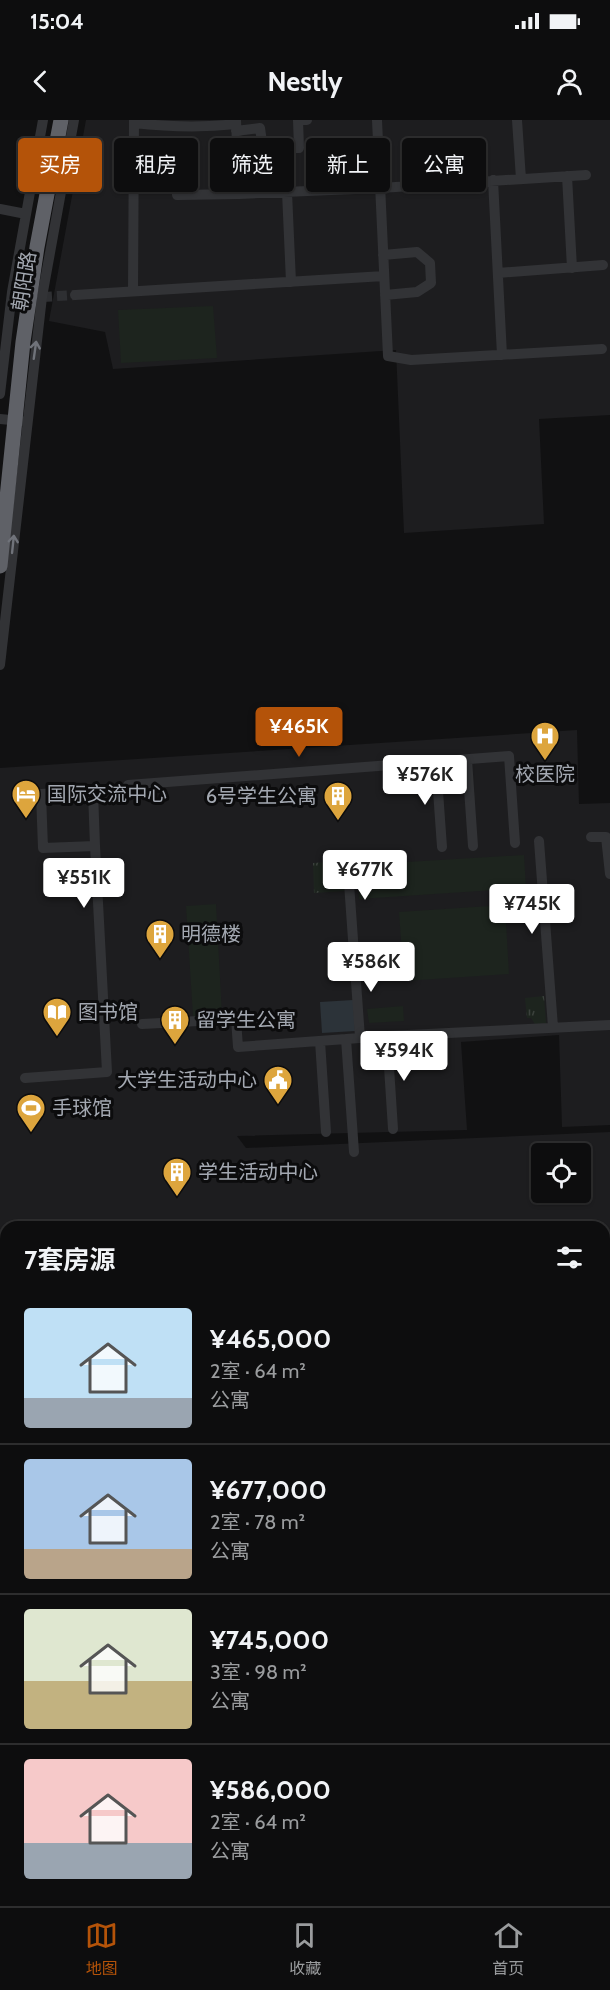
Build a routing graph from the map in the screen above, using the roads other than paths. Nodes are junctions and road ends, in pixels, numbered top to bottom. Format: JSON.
{"nodes":[{"id":1,"x":43,"y":120,"type":"edge"},
{"id":2,"x":54,"y":120,"type":"edge"},
{"id":3,"x":61,"y":120,"type":"edge"},
{"id":4,"x":74,"y":120,"type":"edge"},
{"id":5,"x":298,"y":120,"type":"edge"},
{"id":6,"x":307,"y":120,"type":"edge"},
{"id":7,"x":377,"y":120,"type":"edge"},
{"id":8,"x":517,"y":120,"type":"edge"},
{"id":9,"x":134,"y":121,"type":"edge"},
{"id":10,"x":260,"y":124,"type":"edge"},
{"id":11,"x":236,"y":125,"type":"edge"},
{"id":12,"x":378,"y":138,"type":"edge"},
{"id":13,"x":586,"y":175,"type":"dead end"},
{"id":14,"x":567,"y":176,"type":"junction"},
{"id":15,"x":521,"y":179,"type":"junction"},
{"id":16,"x":493,"y":180,"type":"junction"},
{"id":17,"x":390,"y":187,"type":"edge"},
{"id":18,"x":177,"y":192,"type":"edge"},
{"id":19,"x":287,"y":192,"type":"joint"},
{"id":20,"x":380,"y":192,"type":"edge"},
{"id":21,"x":239,"y":194,"type":"junction"},
{"id":22,"x":0,"y":209,"type":"edge"},
{"id":23,"x":26,"y":214,"type":"junction"},
{"id":24,"x":383,"y":255,"type":"junction"},
{"id":25,"x":603,"y":265,"type":"dead end"},
{"id":26,"x":572,"y":268,"type":"junction"},
{"id":27,"x":498,"y":273,"type":"junction"},
{"id":28,"x":384,"y":276,"type":"junction"},
{"id":29,"x":291,"y":282,"type":"junction"},
{"id":30,"x":133,"y":291,"type":"junction"},
{"id":31,"x":75,"y":295,"type":"tunnel mouth"},
{"id":32,"x":385,"y":295,"type":"junction"},
{"id":33,"x":602,"y":349,"type":"dead end"},
{"id":34,"x":502,"y":355,"type":"junction"},
{"id":35,"x":0,"y":394,"type":"edge"},
{"id":36,"x":13,"y":420,"type":"edge"},
{"id":37,"x":0,"y":492,"type":"edge"},
{"id":38,"x":0,"y":566,"type":"edge"},
{"id":39,"x":0,"y":665,"type":"edge"},
{"id":40,"x":467,"y":760,"type":"junction"},
{"id":41,"x":436,"y":762,"type":"junction"},
{"id":42,"x":93,"y":792,"type":"junction"},
{"id":43,"x":591,"y":837,"type":"dead end"},
{"id":44,"x":540,"y":841,"type":"dead end"},
{"id":45,"x":515,"y":843,"type":"dead end"},
{"id":46,"x":95,"y":846,"type":"junction"},
{"id":47,"x":473,"y":846,"type":"dead end"},
{"id":48,"x":442,"y":847,"type":"dead end"},
{"id":49,"x":347,"y":855,"type":"dead end"},
{"id":50,"x":610,"y":874,"type":"edge"},
{"id":51,"x":142,"y":1024,"type":"dead end"},
{"id":52,"x":610,"y":1025,"type":"edge"},
{"id":53,"x":552,"y":1028,"type":"junction"},
{"id":54,"x":387,"y":1036,"type":"junction"},
{"id":55,"x":360,"y":1038,"type":"junction"},
{"id":56,"x":346,"y":1039,"type":"junction"},
{"id":57,"x":320,"y":1041,"type":"junction"},
{"id":58,"x":25,"y":1078,"type":"dead end"},
{"id":59,"x":393,"y":1129,"type":"dead end"},
{"id":60,"x":326,"y":1132,"type":"dead end"},
{"id":61,"x":354,"y":1152,"type":"dead end"}],
"edges":[{"from":1,"to":23,"type":"street","name":"朝阳路"},
{"from":2,"to":36,"type":"highway","name":"朝阳路"},
{"from":3,"to":36,"type":"highway","name":"朝阳路"},
{"from":36,"to":4,"type":"street","name":"朝阳路","one_way":true},
{"from":5,"to":6,"type":"street"},
{"from":5,"to":10,"type":"street"},
{"from":7,"to":12,"type":"street"},
{"from":8,"to":15,"type":"street"},
{"from":9,"to":11,"type":"street"},
{"from":9,"to":30,"type":"street"},
{"from":10,"to":11,"type":"street"},
{"from":11,"to":21,"type":"street"},
{"from":13,"to":14,"type":"street"},
{"from":14,"to":15,"type":"street"},
{"from":14,"to":26,"type":"street"},
{"from":15,"to":16,"type":"street"},
{"from":16,"to":17,"type":"street"},
{"from":16,"to":27,"type":"street"},
{"from":18,"to":21,"type":"street"},
{"from":19,"to":21,"type":"street"},
{"from":19,"to":29,"type":"street"},
{"from":20,"to":24,"type":"street"},
{"from":22,"to":23,"type":"street"},
{"from":23,"to":35,"type":"street","name":"朝阳路"},
{"from":24,"to":28,"type":"street"},
{"from":24,"to":32,"type":"street"},
{"from":25,"to":26,"type":"street"},
{"from":26,"to":27,"type":"street"},
{"from":27,"to":34,"type":"street"},
{"from":28,"to":29,"type":"street"},
{"from":28,"to":32,"type":"street"},
{"from":29,"to":30,"type":"street"},
{"from":30,"to":31,"type":"street"},
{"from":32,"to":34,"type":"street"},
{"from":33,"to":34,"type":"street"},
{"from":36,"to":37,"type":"highway","name":"朝阳路"},
{"from":36,"to":38,"type":"highway","name":"朝阳路"},
{"from":39,"to":36,"type":"street","name":"朝阳路","one_way":true},
{"from":40,"to":41,"type":"street"},
{"from":40,"to":45,"type":"street"},
{"from":40,"to":47,"type":"street"},
{"from":41,"to":42,"type":"street"},
{"from":41,"to":48,"type":"street"},
{"from":42,"to":46,"type":"street"},
{"from":42,"to":46,"type":"street"},
{"from":43,"to":50,"type":"street"},
{"from":44,"to":53,"type":"street"},
{"from":46,"to":58,"type":"street"},
{"from":49,"to":55,"type":"street"},
{"from":51,"to":57,"type":"street"},
{"from":52,"to":53,"type":"street"},
{"from":53,"to":54,"type":"street"},
{"from":54,"to":55,"type":"street"},
{"from":54,"to":59,"type":"street"},
{"from":55,"to":56,"type":"street"},
{"from":56,"to":57,"type":"street"},
{"from":56,"to":61,"type":"street"},
{"from":57,"to":60,"type":"street"}]}
